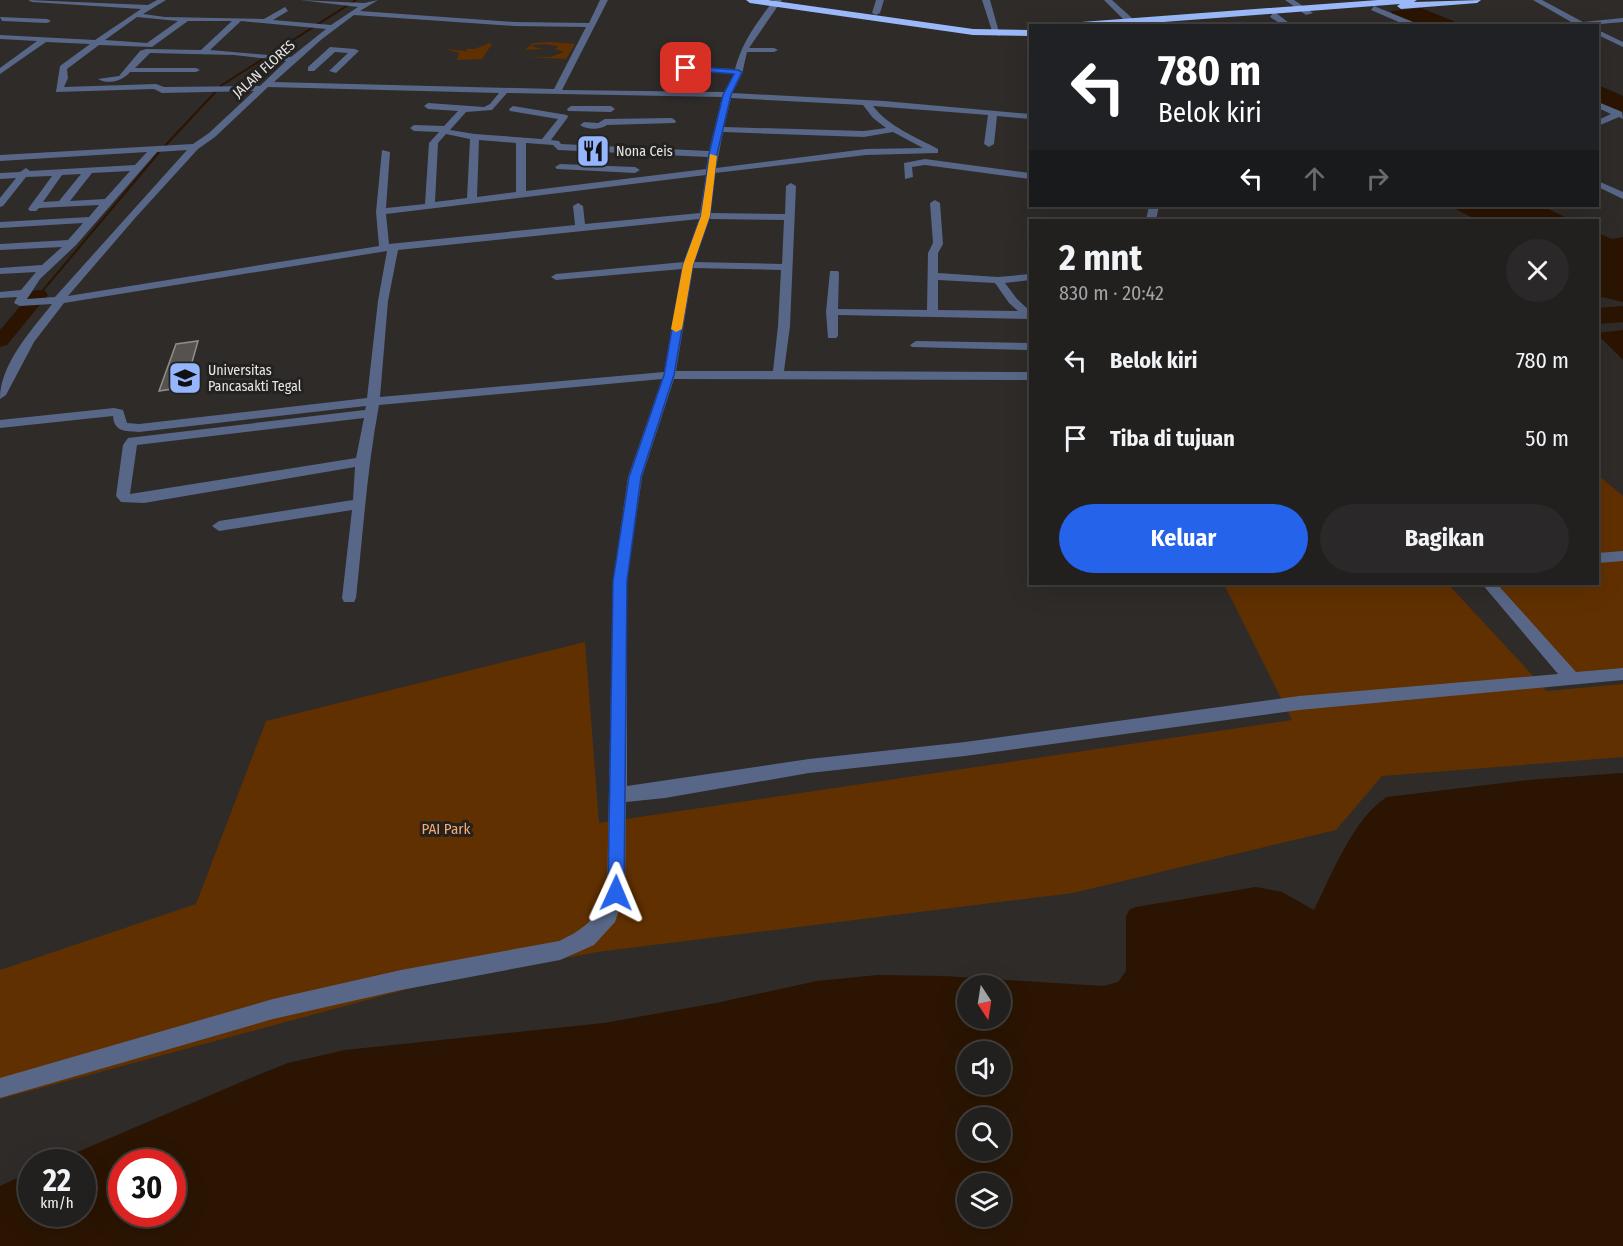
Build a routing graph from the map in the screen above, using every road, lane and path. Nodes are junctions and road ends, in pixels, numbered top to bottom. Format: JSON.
{"nodes":[{"id":1,"x":32,"y":0,"type":"edge"},
{"id":2,"x":162,"y":0,"type":"edge"},
{"id":3,"x":304,"y":0,"type":"edge"},
{"id":4,"x":374,"y":0,"type":"edge"},
{"id":5,"x":604,"y":0,"type":"edge"},
{"id":6,"x":750,"y":0,"type":"edge"},
{"id":7,"x":880,"y":0,"type":"edge"},
{"id":8,"x":986,"y":0,"type":"edge"},
{"id":9,"x":1108,"y":0,"type":"edge"},
{"id":10,"x":1288,"y":0,"type":"edge"},
{"id":11,"x":1413,"y":0,"type":"edge"},
{"id":12,"x":1477,"y":0,"type":"edge"},
{"id":13,"x":1538,"y":0,"type":"edge"},
{"id":14,"x":779,"y":1,"type":"edge"},
{"id":15,"x":1397,"y":1,"type":"edge"},
{"id":16,"x":364,"y":5,"type":"junction"},
{"id":17,"x":22,"y":6,"type":"dead end"},
{"id":18,"x":151,"y":7,"type":"junction"},
{"id":19,"x":1374,"y":8,"type":"junction"},
{"id":20,"x":285,"y":9,"type":"dead end"},
{"id":21,"x":1307,"y":11,"type":"junction"},
{"id":22,"x":352,"y":13,"type":"junction"},
{"id":23,"x":876,"y":13,"type":"junction"},
{"id":24,"x":136,"y":15,"type":"junction"},
{"id":25,"x":1273,"y":15,"type":"junction"},
{"id":26,"x":1,"y":17,"type":"edge"},
{"id":27,"x":186,"y":19,"type":"junction"},
{"id":28,"x":238,"y":19,"type":"junction"},
{"id":29,"x":1623,"y":20,"type":"edge"},
{"id":30,"x":48,"y":21,"type":"dead end"},
{"id":31,"x":266,"y":21,"type":"junction"},
{"id":32,"x":1131,"y":23,"type":"edge"},
{"id":33,"x":1117,"y":24,"type":"edge"},
{"id":34,"x":1287,"y":24,"type":"edge"},
{"id":35,"x":1410,"y":24,"type":"edge"},
{"id":36,"x":1583,"y":24,"type":"edge"},
{"id":37,"x":1593,"y":24,"type":"edge"},
{"id":38,"x":592,"y":25,"type":"junction"},
{"id":39,"x":333,"y":27,"type":"junction"},
{"id":40,"x":1029,"y":28,"type":"edge"},
{"id":41,"x":995,"y":31,"type":"junction"},
{"id":42,"x":1029,"y":33,"type":"edge"},
{"id":43,"x":1599,"y":33,"type":"edge"},
{"id":44,"x":0,"y":37,"type":"edge"},
{"id":45,"x":45,"y":39,"type":"junction"},
{"id":46,"x":98,"y":43,"type":"junction"},
{"id":47,"x":1623,"y":45,"type":"edge"},
{"id":48,"x":744,"y":50,"type":"junction"},
{"id":49,"x":774,"y":50,"type":"dead end"},
{"id":50,"x":203,"y":52,"type":"junction"},
{"id":51,"x":294,"y":60,"type":"junction"},
{"id":52,"x":286,"y":67,"type":"junction"},
{"id":53,"x":686,"y":68,"type":"dead end"},
{"id":54,"x":2,"y":69,"type":"edge"},
{"id":55,"x":311,"y":69,"type":"junction"},
{"id":56,"x":128,"y":70,"type":"junction"},
{"id":57,"x":196,"y":70,"type":"dead end"},
{"id":58,"x":333,"y":71,"type":"junction"},
{"id":59,"x":738,"y":72,"type":"junction"},
{"id":60,"x":122,"y":78,"type":"junction"},
{"id":61,"x":236,"y":79,"type":"dead end"},
{"id":62,"x":346,"y":79,"type":"junction"},
{"id":63,"x":63,"y":81,"type":"junction"},
{"id":64,"x":265,"y":86,"type":"junction"},
{"id":65,"x":223,"y":88,"type":"junction"},
{"id":66,"x":114,"y":89,"type":"junction"},
{"id":67,"x":505,"y":90,"type":"junction"},
{"id":68,"x":617,"y":91,"type":"junction"},
{"id":69,"x":557,"y":92,"type":"junction"},
{"id":70,"x":727,"y":95,"type":"junction"},
{"id":71,"x":866,"y":103,"type":"junction"},
{"id":72,"x":1599,"y":105,"type":"edge"},
{"id":73,"x":428,"y":106,"type":"dead end"},
{"id":74,"x":464,"y":109,"type":"junction"},
{"id":75,"x":513,"y":109,"type":"dead end"},
{"id":76,"x":571,"y":109,"type":"dead end"},
{"id":77,"x":611,"y":109,"type":"junction"},
{"id":78,"x":993,"y":113,"type":"junction"},
{"id":79,"x":1621,"y":115,"type":"edge"},
{"id":80,"x":1029,"y":116,"type":"edge"},
{"id":81,"x":605,"y":122,"type":"junction"},
{"id":82,"x":672,"y":122,"type":"dead end"},
{"id":83,"x":1599,"y":123,"type":"edge"},
{"id":84,"x":584,"y":125,"type":"dead end"},
{"id":85,"x":414,"y":128,"type":"dead end"},
{"id":86,"x":894,"y":129,"type":"junction"},
{"id":87,"x":443,"y":130,"type":"junction"},
{"id":88,"x":475,"y":137,"type":"junction"},
{"id":89,"x":633,"y":140,"type":"dead end"},
{"id":90,"x":521,"y":141,"type":"junction"},
{"id":91,"x":544,"y":142,"type":"junction"},
{"id":92,"x":716,"y":142,"type":"junction"},
{"id":93,"x":989,"y":144,"type":"dead end"},
{"id":94,"x":195,"y":147,"type":"junction"},
{"id":95,"x":558,"y":147,"type":"junction"},
{"id":96,"x":155,"y":149,"type":"junction"},
{"id":97,"x":385,"y":152,"type":"dead end"},
{"id":98,"x":36,"y":157,"type":"junction"},
{"id":99,"x":0,"y":158,"type":"edge"},
{"id":100,"x":975,"y":158,"type":"dead end"},
{"id":101,"x":560,"y":167,"type":"junction"},
{"id":102,"x":1017,"y":167,"type":"dead end"},
{"id":103,"x":136,"y":168,"type":"junction"},
{"id":104,"x":635,"y":170,"type":"dead end"},
{"id":105,"x":88,"y":172,"type":"junction"},
{"id":106,"x":710,"y":172,"type":"junction"},
{"id":107,"x":59,"y":173,"type":"junction"},
{"id":108,"x":22,"y":175,"type":"junction"},
{"id":109,"x":0,"y":176,"type":"edge"},
{"id":110,"x":1029,"y":176,"type":"edge"},
{"id":111,"x":908,"y":177,"type":"dead end"},
{"id":112,"x":1599,"y":184,"type":"edge"},
{"id":113,"x":791,"y":186,"type":"dead end"},
{"id":114,"x":561,"y":191,"type":"junction"},
{"id":115,"x":521,"y":196,"type":"junction"},
{"id":116,"x":1623,"y":196,"type":"edge"},
{"id":117,"x":106,"y":202,"type":"junction"},
{"id":118,"x":472,"y":202,"type":"junction"},
{"id":119,"x":63,"y":203,"type":"junction"},
{"id":120,"x":934,"y":203,"type":"dead end"},
{"id":121,"x":0,"y":204,"type":"edge"},
{"id":122,"x":36,"y":205,"type":"junction"},
{"id":123,"x":578,"y":206,"type":"dead end"},
{"id":124,"x":430,"y":207,"type":"junction"},
{"id":125,"x":381,"y":213,"type":"junction"},
{"id":126,"x":705,"y":216,"type":"junction"},
{"id":127,"x":789,"y":217,"type":"junction"},
{"id":128,"x":92,"y":220,"type":"junction"},
{"id":129,"x":20,"y":224,"type":"junction"},
{"id":130,"x":0,"y":225,"type":"edge"},
{"id":131,"x":580,"y":228,"type":"junction"},
{"id":132,"x":72,"y":243,"type":"junction"},
{"id":133,"x":0,"y":247,"type":"edge"},
{"id":134,"x":389,"y":247,"type":"junction"},
{"id":135,"x":688,"y":265,"type":"junction"},
{"id":136,"x":47,"y":267,"type":"junction"},
{"id":137,"x":787,"y":267,"type":"junction"},
{"id":138,"x":0,"y":271,"type":"edge"},
{"id":139,"x":834,"y":273,"type":"dead end"},
{"id":140,"x":556,"y":276,"type":"dead end"},
{"id":141,"x":932,"y":276,"type":"junction"},
{"id":142,"x":1029,"y":277,"type":"edge"},
{"id":143,"x":998,"y":280,"type":"junction"},
{"id":144,"x":0,"y":295,"type":"edge"},
{"id":145,"x":24,"y":298,"type":"junction"},
{"id":146,"x":59,"y":301,"type":"junction"},
{"id":147,"x":832,"y":312,"type":"junction"},
{"id":148,"x":932,"y":314,"type":"junction"},
{"id":149,"x":1029,"y":314,"type":"edge"},
{"id":150,"x":1029,"y":315,"type":"edge"},
{"id":151,"x":832,"y":336,"type":"dead end"},
{"id":152,"x":916,"y":345,"type":"dead end"},
{"id":153,"x":1029,"y":347,"type":"edge"},
{"id":154,"x":669,"y":375,"type":"junction"},
{"id":155,"x":778,"y":375,"type":"junction"},
{"id":156,"x":1029,"y":376,"type":"edge"},
{"id":157,"x":0,"y":395,"type":"edge"},
{"id":158,"x":372,"y":408,"type":"junction"},
{"id":159,"x":0,"y":424,"type":"edge"},
{"id":160,"x":362,"y":461,"type":"junction"},
{"id":161,"x":360,"y":504,"type":"junction"},
{"id":162,"x":219,"y":526,"type":"dead end"},
{"id":163,"x":1623,"y":556,"type":"edge"},
{"id":164,"x":1599,"y":558,"type":"edge"},
{"id":165,"x":1490,"y":585,"type":"edge"},
{"id":166,"x":349,"y":598,"type":"dead end"},
{"id":167,"x":1623,"y":674,"type":"edge"},
{"id":168,"x":1572,"y":680,"type":"junction"},
{"id":169,"x":618,"y":795,"type":"junction"},
{"id":170,"x":0,"y":1088,"type":"edge"}],
"edges":[{"from":1,"to":17,"type":"street"},
{"from":1,"to":18,"type":"street"},
{"from":2,"to":18,"type":"street"},
{"from":3,"to":16,"type":"street"},
{"from":4,"to":16,"type":"street","name":"JALAN FLORES"},
{"from":5,"to":38,"type":"street"},
{"from":6,"to":14,"type":"highway"},
{"from":7,"to":23,"type":"street"},
{"from":8,"to":41,"type":"street"},
{"from":9,"to":32,"type":"street"},
{"from":10,"to":21,"type":"street"},
{"from":11,"to":15,"type":"highway"},
{"from":12,"to":19,"type":"highway"},
{"from":13,"to":36,"type":"street"},
{"from":14,"to":23,"type":"highway"},
{"from":14,"to":41,"type":"highway"},
{"from":14,"to":48,"type":"street"},
{"from":15,"to":21,"type":"highway"},
{"from":16,"to":22,"type":"street","name":"JALAN FLORES"},
{"from":18,"to":24,"type":"street"},
{"from":19,"to":21,"type":"highway"},
{"from":19,"to":35,"type":"street"},
{"from":20,"to":31,"type":"street"},
{"from":21,"to":25,"type":"highway"},
{"from":21,"to":32,"type":"highway"},
{"from":22,"to":38,"type":"street"},
{"from":22,"to":39,"type":"street","name":"JALAN FLORES"},
{"from":23,"to":41,"type":"highway"},
{"from":24,"to":27,"type":"street"},
{"from":24,"to":46,"type":"street"},
{"from":25,"to":32,"type":"highway"},
{"from":25,"to":34,"type":"street"},
{"from":26,"to":30,"type":"street"},
{"from":27,"to":28,"type":"street"},
{"from":27,"to":46,"type":"street"},
{"from":28,"to":31,"type":"street"},
{"from":28,"to":50,"type":"street"},
{"from":29,"to":37,"type":"street"},
{"from":31,"to":39,"type":"street"},
{"from":32,"to":33,"type":"highway"},
{"from":38,"to":69,"type":"street"},
{"from":39,"to":51,"type":"street","name":"JALAN FLORES"},
{"from":40,"to":41,"type":"highway"},
{"from":41,"to":42,"type":"highway"},
{"from":43,"to":47,"type":"street"},
{"from":44,"to":45,"type":"street"},
{"from":45,"to":46,"type":"street"},
{"from":45,"to":54,"type":"street"},
{"from":46,"to":63,"type":"street"},
{"from":48,"to":49,"type":"street"},
{"from":48,"to":59,"type":"street"},
{"from":50,"to":51,"type":"street"},
{"from":50,"to":56,"type":"street"},
{"from":51,"to":52,"type":"street","name":"JALAN FLORES"},
{"from":52,"to":55,"type":"street"},
{"from":52,"to":64,"type":"street","name":"JALAN FLORES"},
{"from":53,"to":59,"type":"street"},
{"from":55,"to":58,"type":"street"},
{"from":55,"to":58,"type":"street"},
{"from":56,"to":57,"type":"street"},
{"from":56,"to":60,"type":"street"},
{"from":58,"to":62,"type":"street"},
{"from":59,"to":70,"type":"street"},
{"from":60,"to":63,"type":"street"},
{"from":60,"to":66,"type":"street"},
{"from":61,"to":65,"type":"street"},
{"from":62,"to":64,"type":"street"},
{"from":62,"to":67,"type":"street"},
{"from":63,"to":66,"type":"street"},
{"from":64,"to":65,"type":"street"},
{"from":64,"to":94,"type":"street","name":"JALAN FLORES"},
{"from":65,"to":66,"type":"street"},
{"from":67,"to":69,"type":"street"},
{"from":67,"to":74,"type":"street"},
{"from":68,"to":69,"type":"street"},
{"from":68,"to":70,"type":"street"},
{"from":68,"to":77,"type":"street"},
{"from":70,"to":71,"type":"street"},
{"from":70,"to":92,"type":"street"},
{"from":71,"to":78,"type":"street"},
{"from":71,"to":86,"type":"street"},
{"from":72,"to":79,"type":"street"},
{"from":73,"to":74,"type":"street"},
{"from":74,"to":87,"type":"street"},
{"from":75,"to":91,"type":"street"},
{"from":76,"to":77,"type":"street"},
{"from":77,"to":81,"type":"street"},
{"from":78,"to":80,"type":"street"},
{"from":78,"to":93,"type":"street"},
{"from":79,"to":83,"type":"street"},
{"from":81,"to":82,"type":"street"},
{"from":81,"to":84,"type":"street"},
{"from":85,"to":87,"type":"street"},
{"from":86,"to":92,"type":"street"},
{"from":86,"to":106,"type":"street"},
{"from":87,"to":88,"type":"street"},
{"from":87,"to":124,"type":"street"},
{"from":88,"to":90,"type":"street"},
{"from":88,"to":118,"type":"street"},
{"from":89,"to":92,"type":"street"},
{"from":90,"to":91,"type":"street"},
{"from":90,"to":115,"type":"street"},
{"from":91,"to":95,"type":"street"},
{"from":92,"to":95,"type":"street"},
{"from":92,"to":106,"type":"street"},
{"from":94,"to":96,"type":"street"},
{"from":94,"to":146,"type":"street","name":"JALAN FLORES"},
{"from":95,"to":101,"type":"street"},
{"from":96,"to":98,"type":"street"},
{"from":96,"to":103,"type":"street"},
{"from":97,"to":125,"type":"street"},
{"from":98,"to":99,"type":"street"},
{"from":98,"to":108,"type":"street"},
{"from":100,"to":102,"type":"street"},
{"from":101,"to":104,"type":"street"},
{"from":101,"to":114,"type":"street"},
{"from":103,"to":105,"type":"street"},
{"from":103,"to":117,"type":"street"},
{"from":105,"to":107,"type":"street"},
{"from":105,"to":119,"type":"street"},
{"from":106,"to":114,"type":"street"},
{"from":106,"to":126,"type":"street"},
{"from":107,"to":108,"type":"street"},
{"from":107,"to":122,"type":"street"},
{"from":108,"to":109,"type":"street"},
{"from":108,"to":121,"type":"street"},
{"from":110,"to":111,"type":"street"},
{"from":112,"to":116,"type":"street"},
{"from":113,"to":127,"type":"street"},
{"from":114,"to":115,"type":"street"},
{"from":115,"to":118,"type":"street"},
{"from":117,"to":119,"type":"street"},
{"from":117,"to":128,"type":"street"},
{"from":118,"to":124,"type":"street"},
{"from":119,"to":122,"type":"street"},
{"from":120,"to":141,"type":"street"},
{"from":122,"to":129,"type":"street"},
{"from":123,"to":131,"type":"street"},
{"from":124,"to":125,"type":"street"},
{"from":125,"to":134,"type":"street"},
{"from":126,"to":127,"type":"street"},
{"from":126,"to":131,"type":"street"},
{"from":126,"to":135,"type":"street"},
{"from":127,"to":137,"type":"street"},
{"from":128,"to":129,"type":"street"},
{"from":128,"to":132,"type":"street"},
{"from":129,"to":130,"type":"street"},
{"from":131,"to":134,"type":"street"},
{"from":132,"to":133,"type":"street"},
{"from":132,"to":136,"type":"street"},
{"from":134,"to":146,"type":"street"},
{"from":134,"to":158,"type":"street"},
{"from":135,"to":137,"type":"street"},
{"from":135,"to":140,"type":"street"},
{"from":135,"to":154,"type":"street"},
{"from":136,"to":138,"type":"street"},
{"from":136,"to":145,"type":"street"},
{"from":137,"to":155,"type":"street"},
{"from":139,"to":147,"type":"street"},
{"from":141,"to":143,"type":"street"},
{"from":141,"to":148,"type":"street"},
{"from":142,"to":143,"type":"street"},
{"from":143,"to":149,"type":"street"},
{"from":144,"to":145,"type":"street"},
{"from":145,"to":146,"type":"street"},
{"from":146,"to":157,"type":"street","name":"JALAN FLORES"},
{"from":147,"to":148,"type":"street"},
{"from":147,"to":151,"type":"street"},
{"from":148,"to":150,"type":"street"},
{"from":152,"to":153,"type":"street"},
{"from":154,"to":155,"type":"street"},
{"from":154,"to":158,"type":"street"},
{"from":154,"to":169,"type":"street"},
{"from":155,"to":156,"type":"street"},
{"from":158,"to":159,"type":"street"},
{"from":158,"to":160,"type":"street"},
{"from":158,"to":160,"type":"street"},
{"from":160,"to":161,"type":"street"},
{"from":161,"to":162,"type":"street"},
{"from":161,"to":166,"type":"street"},
{"from":163,"to":164,"type":"street"},
{"from":165,"to":168,"type":"street"},
{"from":167,"to":168,"type":"street"},
{"from":168,"to":169,"type":"street"},
{"from":169,"to":170,"type":"street"}]}
